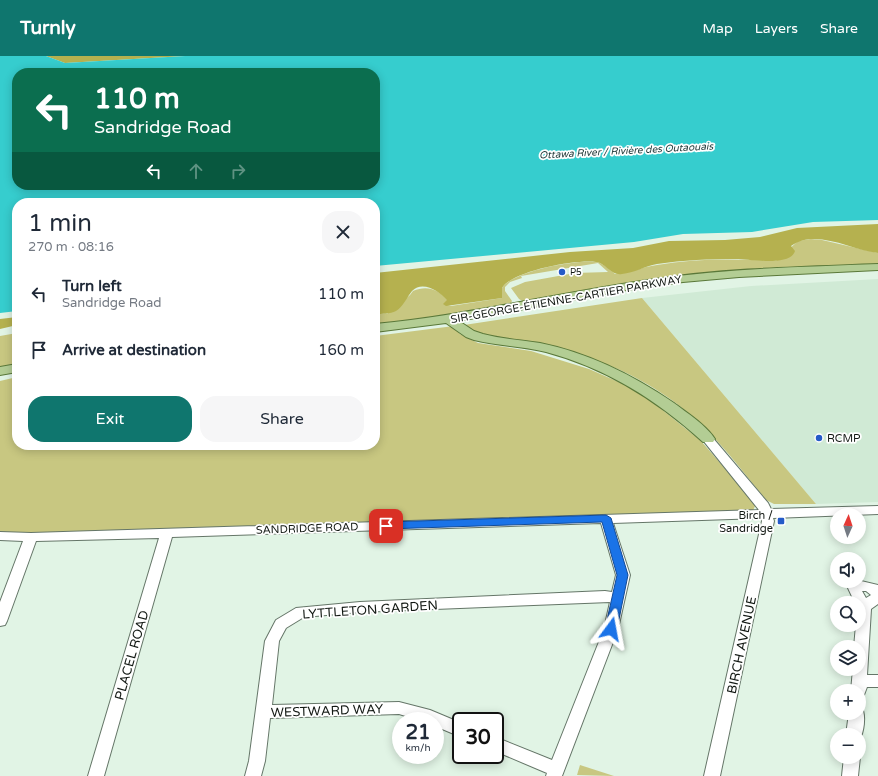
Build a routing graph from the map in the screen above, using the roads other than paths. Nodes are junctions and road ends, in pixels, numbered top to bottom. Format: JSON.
{"nodes":[{"id":1,"x":878,"y":267,"type":"edge"},
{"id":2,"x":450,"y":320,"type":"junction"},
{"id":3,"x":380,"y":327,"type":"edge"},
{"id":4,"x":12,"y":369,"type":"edge"},
{"id":5,"x":0,"y":371,"type":"edge"},
{"id":6,"x":708,"y":439,"type":"joint"},
{"id":7,"x":878,"y":510,"type":"edge"},
{"id":8,"x":767,"y":513,"type":"junction"},
{"id":9,"x":606,"y":518,"type":"junction"},
{"id":10,"x":166,"y":533,"type":"junction"},
{"id":11,"x":0,"y":536,"type":"edge"},
{"id":12,"x":31,"y":537,"type":"junction"},
{"id":13,"x":618,"y":598,"type":"junction"},
{"id":14,"x":0,"y":621,"type":"edge"},
{"id":15,"x":862,"y":632,"type":"edge"},
{"id":16,"x":878,"y":681,"type":"edge"},
{"id":17,"x":859,"y":684,"type":"edge"},
{"id":18,"x":866,"y":684,"type":"edge"},
{"id":19,"x":262,"y":712,"type":"junction"},
{"id":20,"x":452,"y":726,"type":"edge"},
{"id":21,"x":504,"y":748,"type":"edge"},
{"id":22,"x":851,"y":764,"type":"edge"},
{"id":23,"x":555,"y":773,"type":"edge"},
{"id":24,"x":96,"y":776,"type":"edge"},
{"id":25,"x":253,"y":776,"type":"edge"},
{"id":26,"x":712,"y":776,"type":"edge"},
{"id":27,"x":850,"y":776,"type":"edge"}],
"edges":[{"from":1,"to":2,"type":"main road","name":"SIR-GEORGE-ÉTIENNE-CARTIER PARKWAY"},
{"from":2,"to":3,"type":"main road","name":"SIR-GEORGE-ÉTIENNE-CARTIER PARKWAY"},
{"from":2,"to":6,"type":"main road"},
{"from":4,"to":5,"type":"main road"},
{"from":6,"to":8,"type":"street"},
{"from":7,"to":8,"type":"street","name":"SANDRIDGE ROAD"},
{"from":8,"to":9,"type":"street","name":"SANDRIDGE ROAD"},
{"from":8,"to":26,"type":"street","name":"BIRCH AVENUE"},
{"from":9,"to":10,"type":"street","name":"SANDRIDGE ROAD"},
{"from":9,"to":13,"type":"street"},
{"from":10,"to":12,"type":"street","name":"SANDRIDGE ROAD"},
{"from":10,"to":24,"type":"street","name":"PLACEL ROAD"},
{"from":11,"to":12,"type":"street","name":"SANDRIDGE ROAD"},
{"from":12,"to":14,"type":"street"},
{"from":13,"to":19,"type":"street","name":"LYTTLETON GARDEN"},
{"from":13,"to":23,"type":"street"},
{"from":15,"to":17,"type":"street"},
{"from":16,"to":18,"type":"street"},
{"from":19,"to":20,"type":"street","name":"WESTWARD WAY"},
{"from":19,"to":25,"type":"street","name":"LYTTLETON GARDEN"},
{"from":21,"to":23,"type":"street"},
{"from":22,"to":27,"type":"street"}]}
